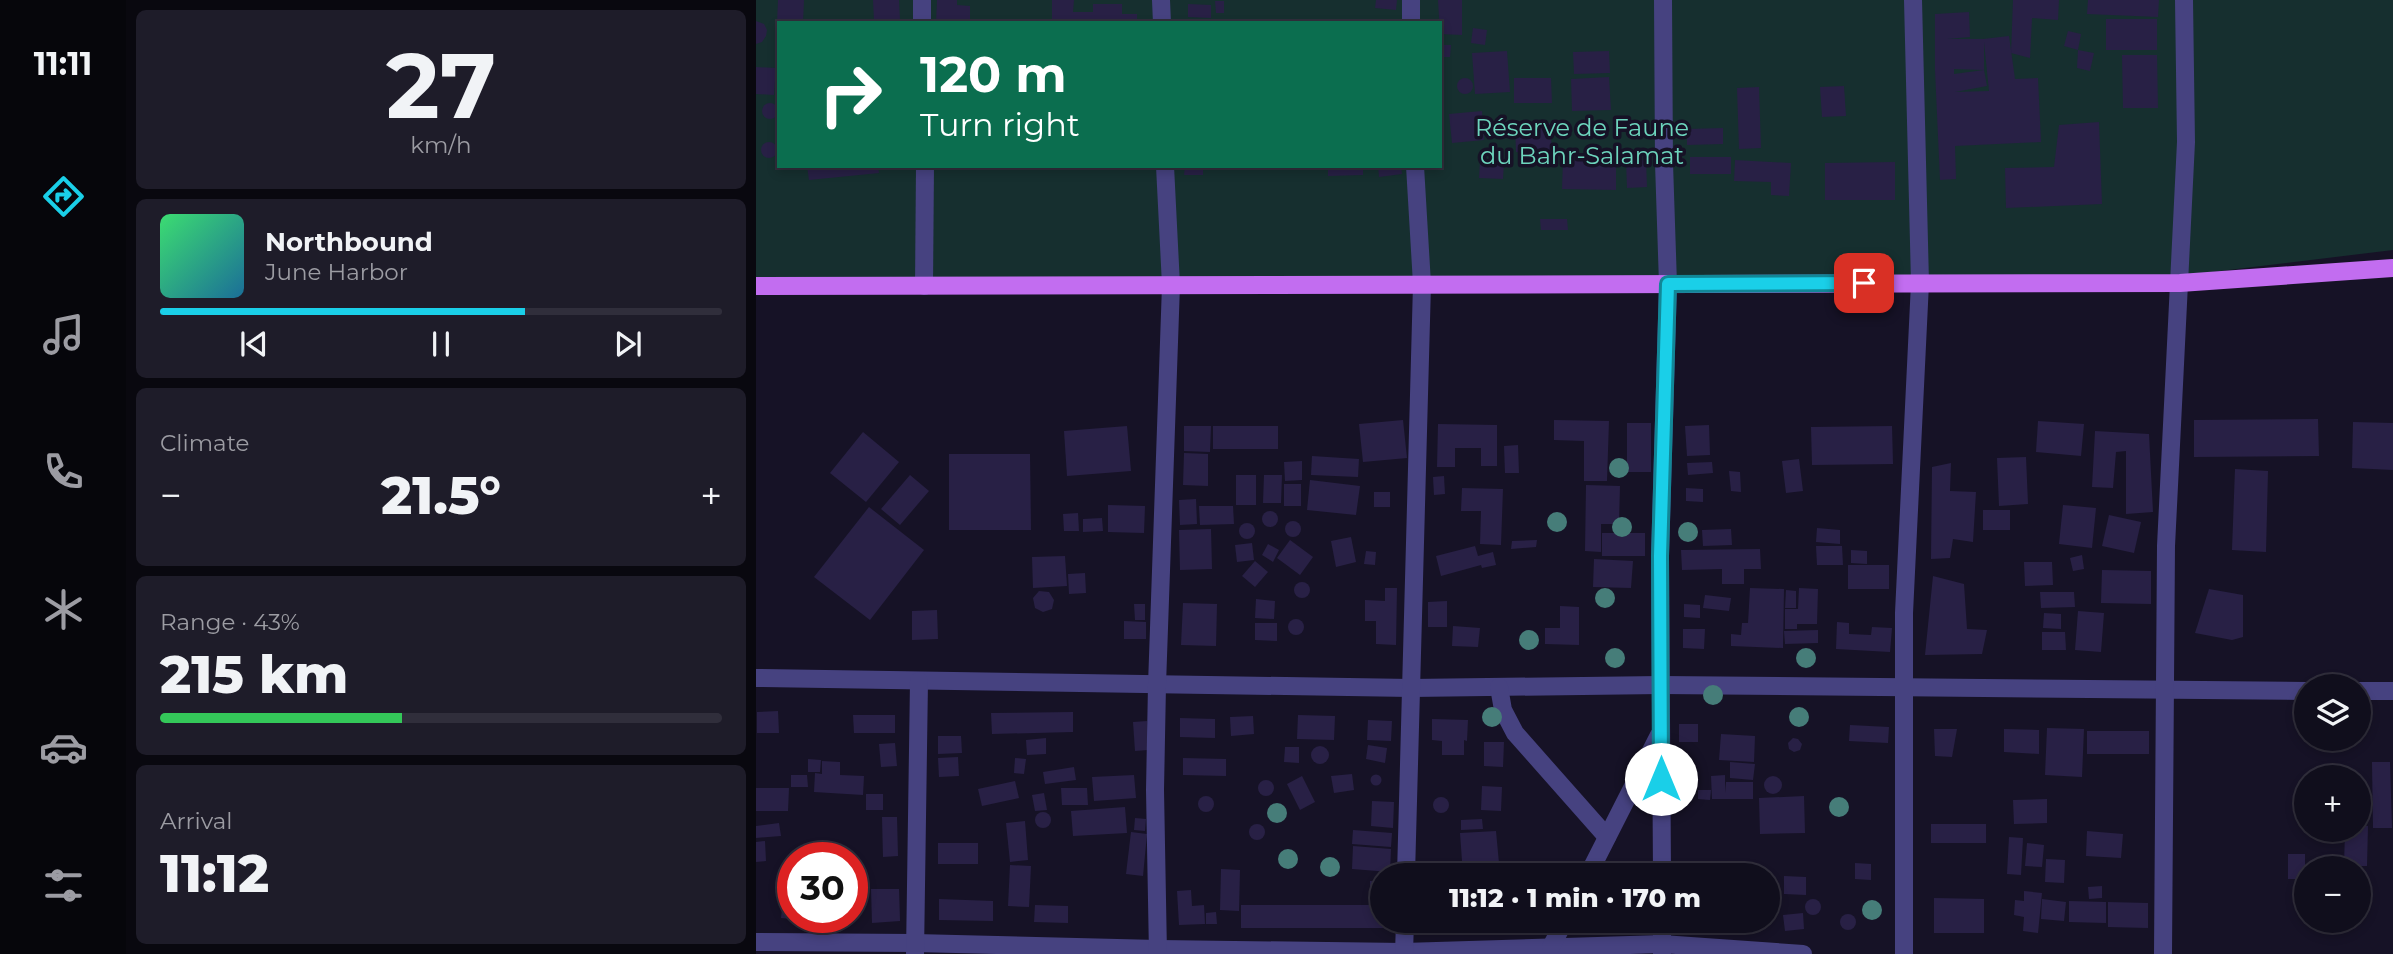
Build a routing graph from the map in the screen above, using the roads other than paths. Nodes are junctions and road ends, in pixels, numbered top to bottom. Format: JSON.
{"nodes":[{"id":1,"x":922,"y":0,"type":"edge"},
{"id":2,"x":1161,"y":0,"type":"edge"},
{"id":3,"x":1411,"y":0,"type":"edge"},
{"id":4,"x":1663,"y":0,"type":"edge"},
{"id":5,"x":1913,"y":0,"type":"edge"},
{"id":6,"x":2184,"y":0,"type":"edge"},
{"id":7,"x":922,"y":21,"type":"edge"},
{"id":8,"x":1162,"y":21,"type":"edge"},
{"id":9,"x":1411,"y":21,"type":"edge"},
{"id":10,"x":925,"y":168,"type":"edge"},
{"id":11,"x":1165,"y":168,"type":"edge"},
{"id":12,"x":1415,"y":168,"type":"edge"},
{"id":13,"x":2393,"y":268,"type":"edge"},
{"id":14,"x":1920,"y":283,"type":"junction"},
{"id":15,"x":2180,"y":283,"type":"junction"},
{"id":16,"x":1422,"y":284,"type":"junction"},
{"id":17,"x":1668,"y":284,"type":"junction"},
{"id":18,"x":924,"y":285,"type":"junction"},
{"id":19,"x":1171,"y":285,"type":"junction"},
{"id":20,"x":756,"y":286,"type":"edge"},
{"id":21,"x":756,"y":678,"type":"edge"},
{"id":22,"x":919,"y":681,"type":"junction"},
{"id":23,"x":1157,"y":685,"type":"junction"},
{"id":24,"x":1661,"y":685,"type":"junction"},
{"id":25,"x":1499,"y":687,"type":"junction"},
{"id":26,"x":1411,"y":688,"type":"junction"},
{"id":27,"x":1904,"y":689,"type":"junction"},
{"id":28,"x":2165,"y":691,"type":"junction"},
{"id":29,"x":2294,"y":691,"type":"edge"},
{"id":30,"x":2371,"y":691,"type":"edge"},
{"id":31,"x":2393,"y":691,"type":"edge"},
{"id":32,"x":1661,"y":730,"type":"junction"},
{"id":33,"x":1607,"y":837,"type":"junction"},
{"id":34,"x":1406,"y":863,"type":"edge"},
{"id":35,"x":1594,"y":863,"type":"edge"},
{"id":36,"x":1662,"y":863,"type":"edge"},
{"id":37,"x":1405,"y":933,"type":"edge"},
{"id":38,"x":1558,"y":933,"type":"edge"},
{"id":39,"x":756,"y":942,"type":"edge"},
{"id":40,"x":1551,"y":947,"type":"junction"},
{"id":41,"x":915,"y":948,"type":"edge"},
{"id":42,"x":1662,"y":949,"type":"edge"},
{"id":43,"x":1158,"y":952,"type":"edge"},
{"id":44,"x":1404,"y":953,"type":"edge"},
{"id":45,"x":1803,"y":954,"type":"edge"},
{"id":46,"x":1904,"y":954,"type":"edge"},
{"id":47,"x":2163,"y":954,"type":"edge"}],
"edges":[{"from":1,"to":7,"type":"street"},
{"from":2,"to":8,"type":"street"},
{"from":3,"to":9,"type":"street"},
{"from":4,"to":17,"type":"street"},
{"from":5,"to":14,"type":"street"},
{"from":6,"to":15,"type":"street"},
{"from":10,"to":18,"type":"street"},
{"from":11,"to":19,"type":"street"},
{"from":12,"to":16,"type":"street"},
{"from":13,"to":15,"type":"main road"},
{"from":14,"to":15,"type":"main road"},
{"from":14,"to":17,"type":"main road"},
{"from":14,"to":27,"type":"street"},
{"from":15,"to":28,"type":"street"},
{"from":16,"to":17,"type":"main road"},
{"from":16,"to":19,"type":"main road"},
{"from":16,"to":26,"type":"street"},
{"from":17,"to":24,"type":"street"},
{"from":18,"to":19,"type":"main road"},
{"from":18,"to":20,"type":"main road"},
{"from":19,"to":23,"type":"street"},
{"from":21,"to":22,"type":"street"},
{"from":22,"to":23,"type":"street"},
{"from":22,"to":41,"type":"street"},
{"from":23,"to":26,"type":"street"},
{"from":23,"to":43,"type":"street"},
{"from":24,"to":25,"type":"street"},
{"from":24,"to":27,"type":"street"},
{"from":24,"to":32,"type":"street"},
{"from":25,"to":26,"type":"street"},
{"from":25,"to":33,"type":"street"},
{"from":26,"to":34,"type":"street"},
{"from":27,"to":28,"type":"street"},
{"from":27,"to":46,"type":"street"},
{"from":28,"to":29,"type":"street"},
{"from":28,"to":47,"type":"street"},
{"from":30,"to":31,"type":"street"},
{"from":32,"to":33,"type":"street"},
{"from":32,"to":36,"type":"street"},
{"from":33,"to":35,"type":"street"},
{"from":37,"to":44,"type":"street"},
{"from":38,"to":40,"type":"street"},
{"from":39,"to":41,"type":"street"},
{"from":40,"to":42,"type":"street"},
{"from":40,"to":44,"type":"street"},
{"from":41,"to":43,"type":"street"},
{"from":42,"to":45,"type":"street"},
{"from":43,"to":44,"type":"street"}]}
